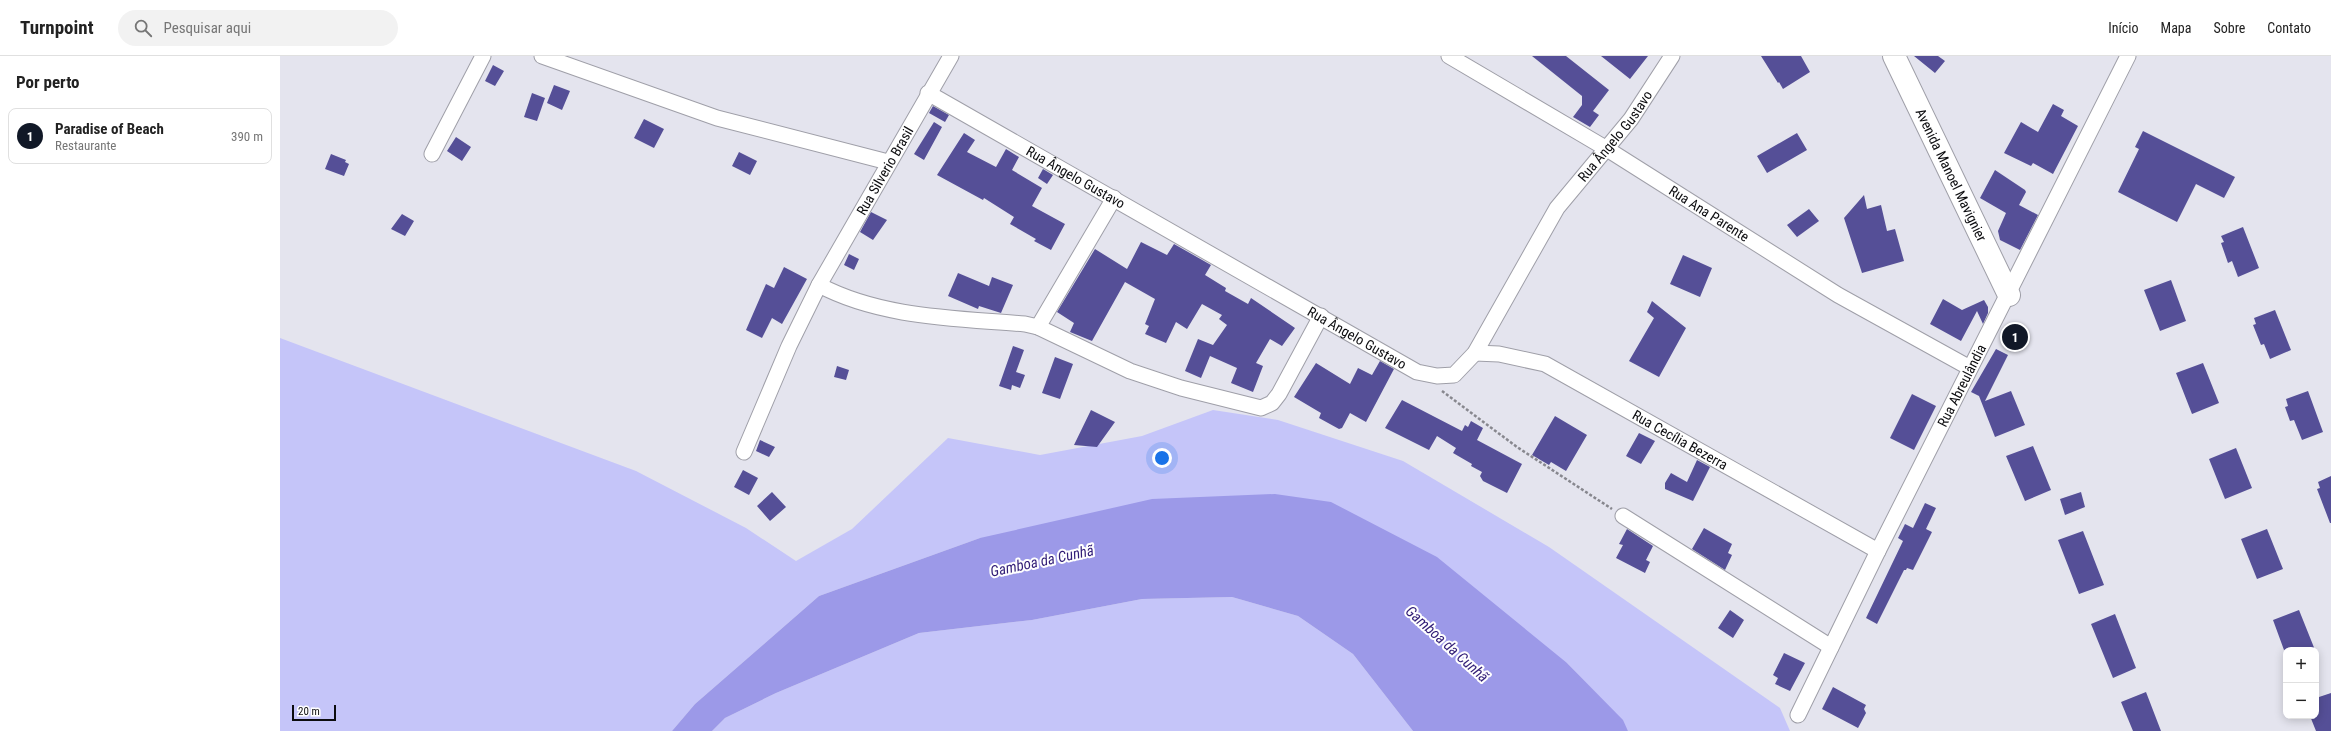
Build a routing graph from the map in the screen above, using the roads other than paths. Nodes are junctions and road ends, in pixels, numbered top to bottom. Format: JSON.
{"nodes":[{"id":1,"x":483,"y":56,"type":"edge"},
{"id":2,"x":542,"y":56,"type":"edge"},
{"id":3,"x":951,"y":56,"type":"edge"},
{"id":4,"x":1449,"y":56,"type":"edge"},
{"id":5,"x":1672,"y":56,"type":"edge"},
{"id":6,"x":1894,"y":56,"type":"edge"},
{"id":7,"x":2128,"y":56,"type":"edge"},
{"id":8,"x":928,"y":93,"type":"junction"},
{"id":9,"x":1607,"y":149,"type":"junction"},
{"id":10,"x":432,"y":154,"type":"dead end"},
{"id":11,"x":888,"y":162,"type":"junction"},
{"id":12,"x":1114,"y":198,"type":"junction"},
{"id":13,"x":819,"y":285,"type":"junction"},
{"id":14,"x":2009,"y":295,"type":"junction"},
{"id":15,"x":1321,"y":316,"type":"junction"},
{"id":16,"x":1038,"y":327,"type":"junction"},
{"id":17,"x":1475,"y":353,"type":"junction"},
{"id":18,"x":1970,"y":368,"type":"junction"},
{"id":19,"x":744,"y":452,"type":"dead end"},
{"id":20,"x":1623,"y":516,"type":"road end"},
{"id":21,"x":1878,"y":551,"type":"junction"},
{"id":22,"x":1831,"y":647,"type":"junction"},
{"id":23,"x":1798,"y":715,"type":"dead end"}],
"edges":[{"from":1,"to":10,"type":"street"},
{"from":2,"to":11,"type":"street"},
{"from":3,"to":8,"type":"street","name":"Rua Silverio Brasil"},
{"from":4,"to":9,"type":"street","name":"Rua Ana Parente"},
{"from":5,"to":9,"type":"street","name":"Rua Ângelo Gustavo"},
{"from":6,"to":14,"type":"street","name":"Avenida Manoel Mavignier"},
{"from":7,"to":14,"type":"street","name":"Rua Abreulândia"},
{"from":8,"to":11,"type":"street","name":"Rua Silverio Brasil"},
{"from":8,"to":12,"type":"street","name":"Rua Ângelo Gustavo"},
{"from":9,"to":17,"type":"street","name":"Rua Ângelo Gustavo"},
{"from":9,"to":18,"type":"street","name":"Rua Ana Parente"},
{"from":11,"to":13,"type":"street","name":"Rua Silverio Brasil"},
{"from":12,"to":15,"type":"street","name":"Rua Ângelo Gustavo"},
{"from":12,"to":16,"type":"street"},
{"from":13,"to":16,"type":"street"},
{"from":13,"to":19,"type":"street","name":"Rua Silverio Brasil"},
{"from":14,"to":18,"type":"street","name":"Rua Abreulândia"},
{"from":15,"to":16,"type":"street"},
{"from":15,"to":17,"type":"street","name":"Rua Ângelo Gustavo"},
{"from":17,"to":21,"type":"street","name":"Rua Cecília Bezerra"},
{"from":18,"to":21,"type":"street","name":"Rua Abreulândia"},
{"from":20,"to":22,"type":"street"},
{"from":21,"to":22,"type":"street","name":"Rua Abreulândia"},
{"from":22,"to":23,"type":"street","name":"Rua Abreulândia"}]}
